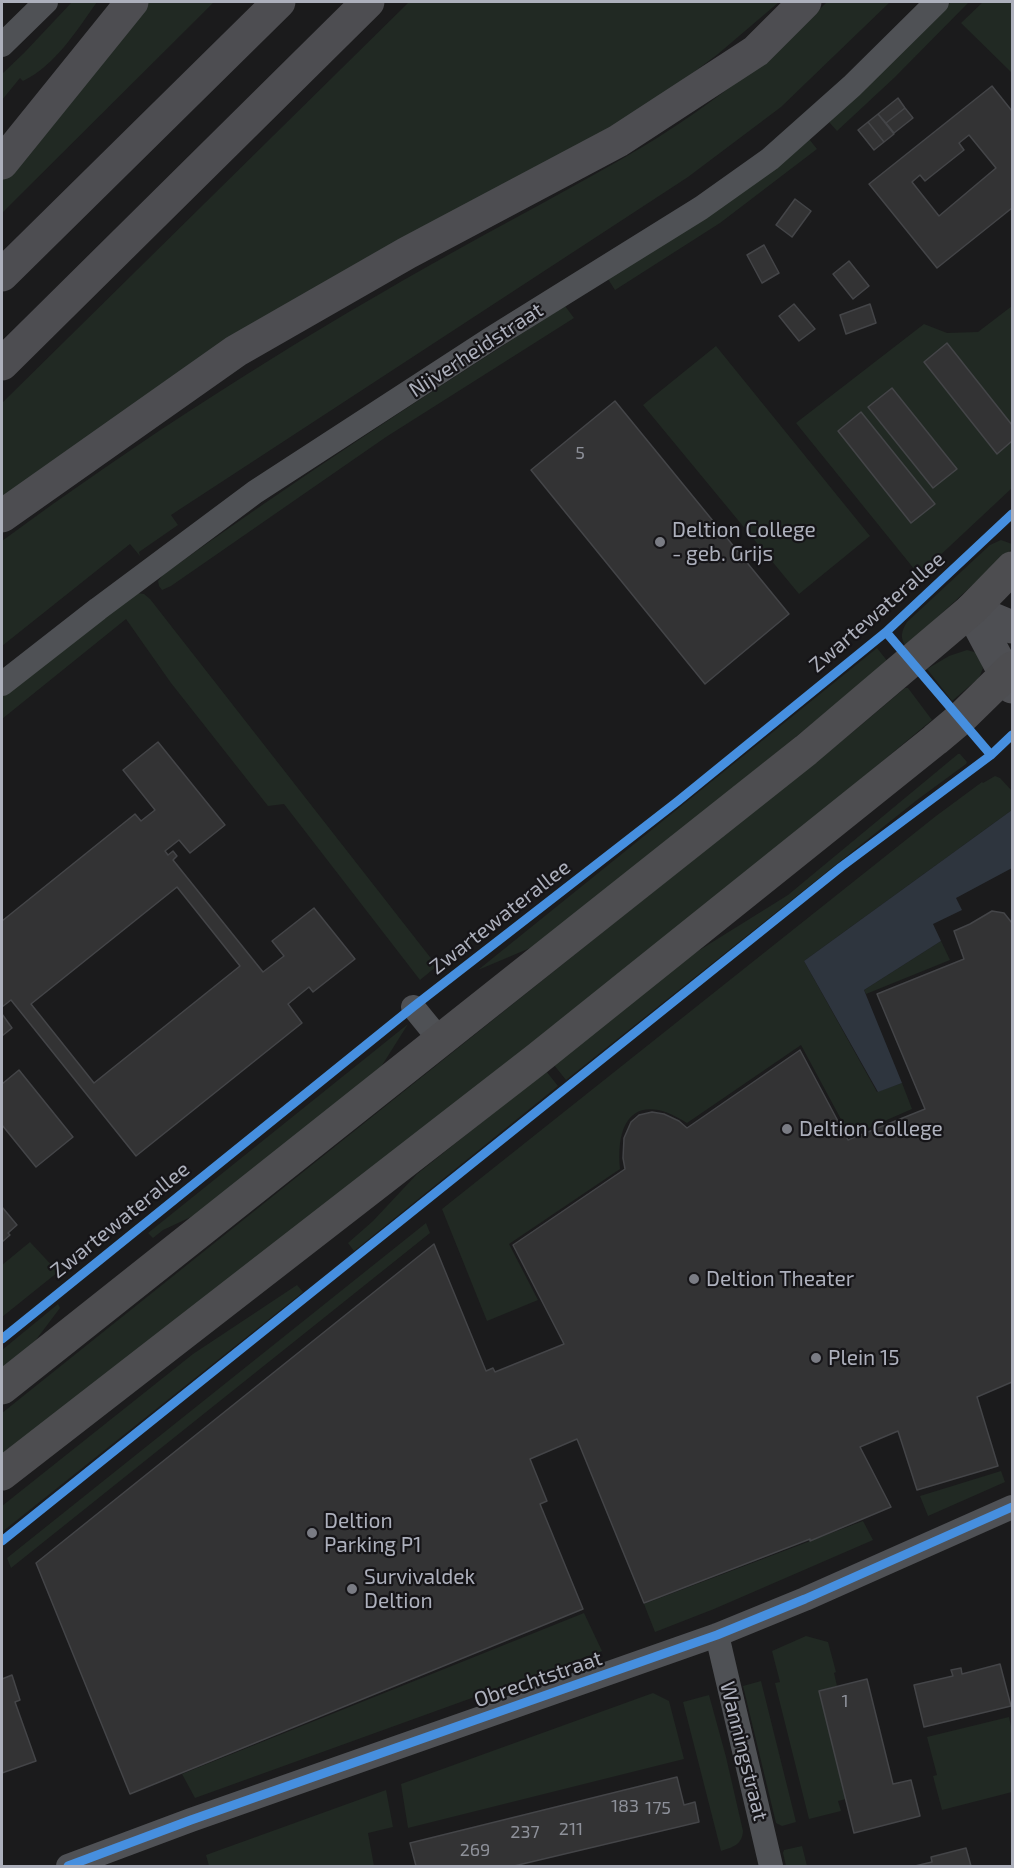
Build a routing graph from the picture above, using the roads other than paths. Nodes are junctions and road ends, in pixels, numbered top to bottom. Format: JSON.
{"nodes":[{"id":1,"x":46,"y":2,"type":"edge"},
{"id":2,"x":132,"y":2,"type":"edge"},
{"id":3,"x":279,"y":2,"type":"edge"},
{"id":4,"x":368,"y":2,"type":"edge"},
{"id":5,"x":805,"y":2,"type":"edge"},
{"id":6,"x":937,"y":2,"type":"edge"},
{"id":7,"x":2,"y":45,"type":"edge"},
{"id":8,"x":2,"y":163,"type":"edge"},
{"id":9,"x":2,"y":275,"type":"edge"},
{"id":10,"x":2,"y":364,"type":"edge"},
{"id":11,"x":2,"y":516,"type":"edge"},
{"id":12,"x":1012,"y":568,"type":"edge"},
{"id":13,"x":971,"y":610,"type":"junction"},
{"id":14,"x":1012,"y":627,"type":"edge"},
{"id":15,"x":1010,"y":677,"type":"edge"},
{"id":16,"x":2,"y":684,"type":"edge"},
{"id":17,"x":413,"y":1007,"type":"dead end"},
{"id":18,"x":440,"y":1040,"type":"junction"},
{"id":19,"x":2,"y":1388,"type":"edge"},
{"id":20,"x":2,"y":1474,"type":"edge"},
{"id":21,"x":1012,"y":1507,"type":"edge"},
{"id":22,"x":717,"y":1635,"type":"junction"},
{"id":23,"x":68,"y":1866,"type":"edge"},
{"id":24,"x":771,"y":1866,"type":"edge"}],
"edges":[{"from":1,"to":7,"type":"street"},
{"from":2,"to":8,"type":"highway"},
{"from":3,"to":9,"type":"highway"},
{"from":4,"to":10,"type":"highway"},
{"from":5,"to":11,"type":"highway"},
{"from":6,"to":16,"type":"street","name":"Nijverheidstraat"},
{"from":12,"to":13,"type":"main road"},
{"from":13,"to":14,"type":"street"},
{"from":13,"to":15,"type":"street"},
{"from":13,"to":18,"type":"main road"},
{"from":15,"to":20,"type":"main road"},
{"from":17,"to":18,"type":"street"},
{"from":18,"to":19,"type":"main road"},
{"from":21,"to":22,"type":"street","name":"Obrechtstraat"},
{"from":22,"to":23,"type":"street","name":"Obrechtstraat"},
{"from":22,"to":24,"type":"street","name":"Wanningstraat"}]}
